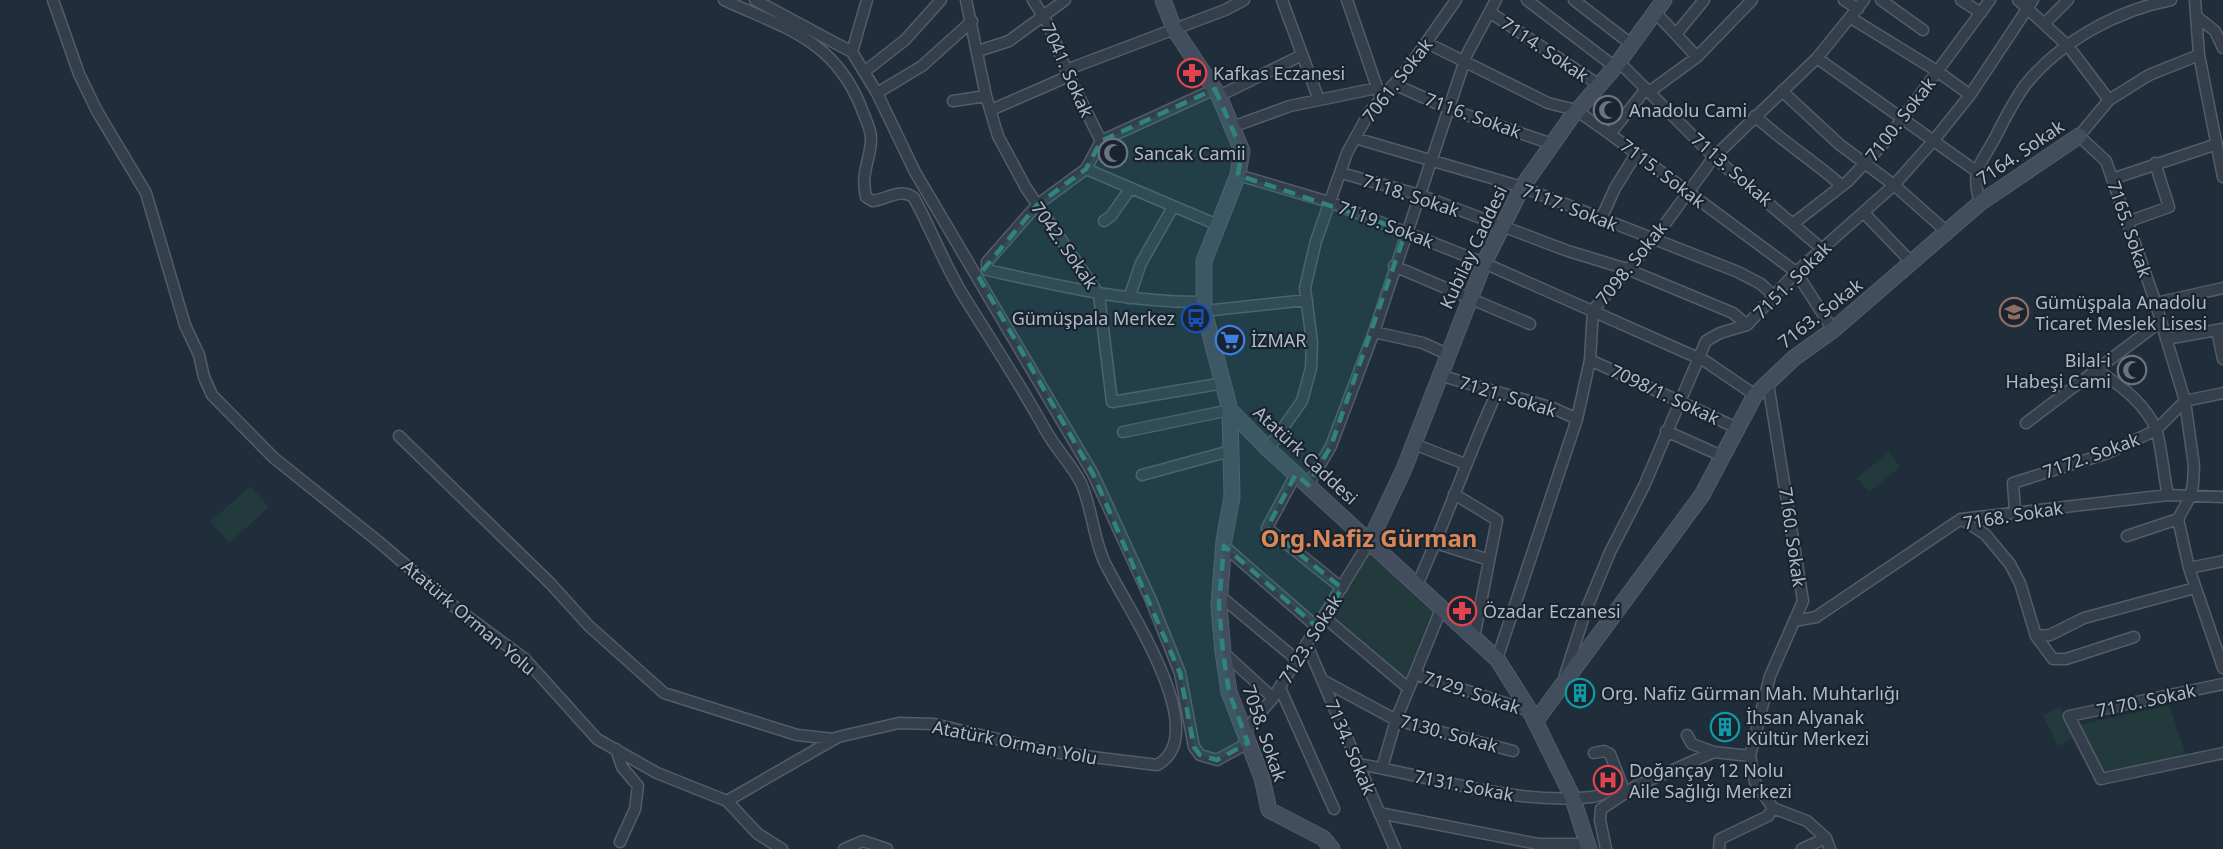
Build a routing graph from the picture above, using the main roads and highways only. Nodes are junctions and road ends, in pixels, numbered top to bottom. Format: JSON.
{"nodes":[{"id":1,"x":1163,"y":0,"type":"edge"},
{"id":2,"x":1659,"y":6,"type":"edge"},
{"id":3,"x":2079,"y":136,"type":"road end"},
{"id":4,"x":1980,"y":203,"type":"joint"},
{"id":5,"x":1230,"y":410,"type":"junction"},
{"id":6,"x":1370,"y":541,"type":"junction"},
{"id":7,"x":1533,"y":716,"type":"junction"},
{"id":8,"x":1588,"y":847,"type":"edge"},
{"id":9,"x":1332,"y":849,"type":"edge"}],
"edges":[{"from":1,"to":5,"type":"main road","name":"Atatürk Caddesi"},
{"from":2,"to":6,"type":"main road","name":"Kubilay Caddesi"},
{"from":3,"to":4,"type":"main road","name":"7164. Sokak"},
{"from":4,"to":7,"type":"main road","name":"7163. Sokak"},
{"from":5,"to":6,"type":"main road","name":"Atatürk Caddesi"},
{"from":5,"to":9,"type":"main road","name":"7058. Sokak"},
{"from":6,"to":7,"type":"main road","name":"Atatürk Caddesi"},
{"from":7,"to":8,"type":"main road","name":"Atatürk Caddesi"}]}
